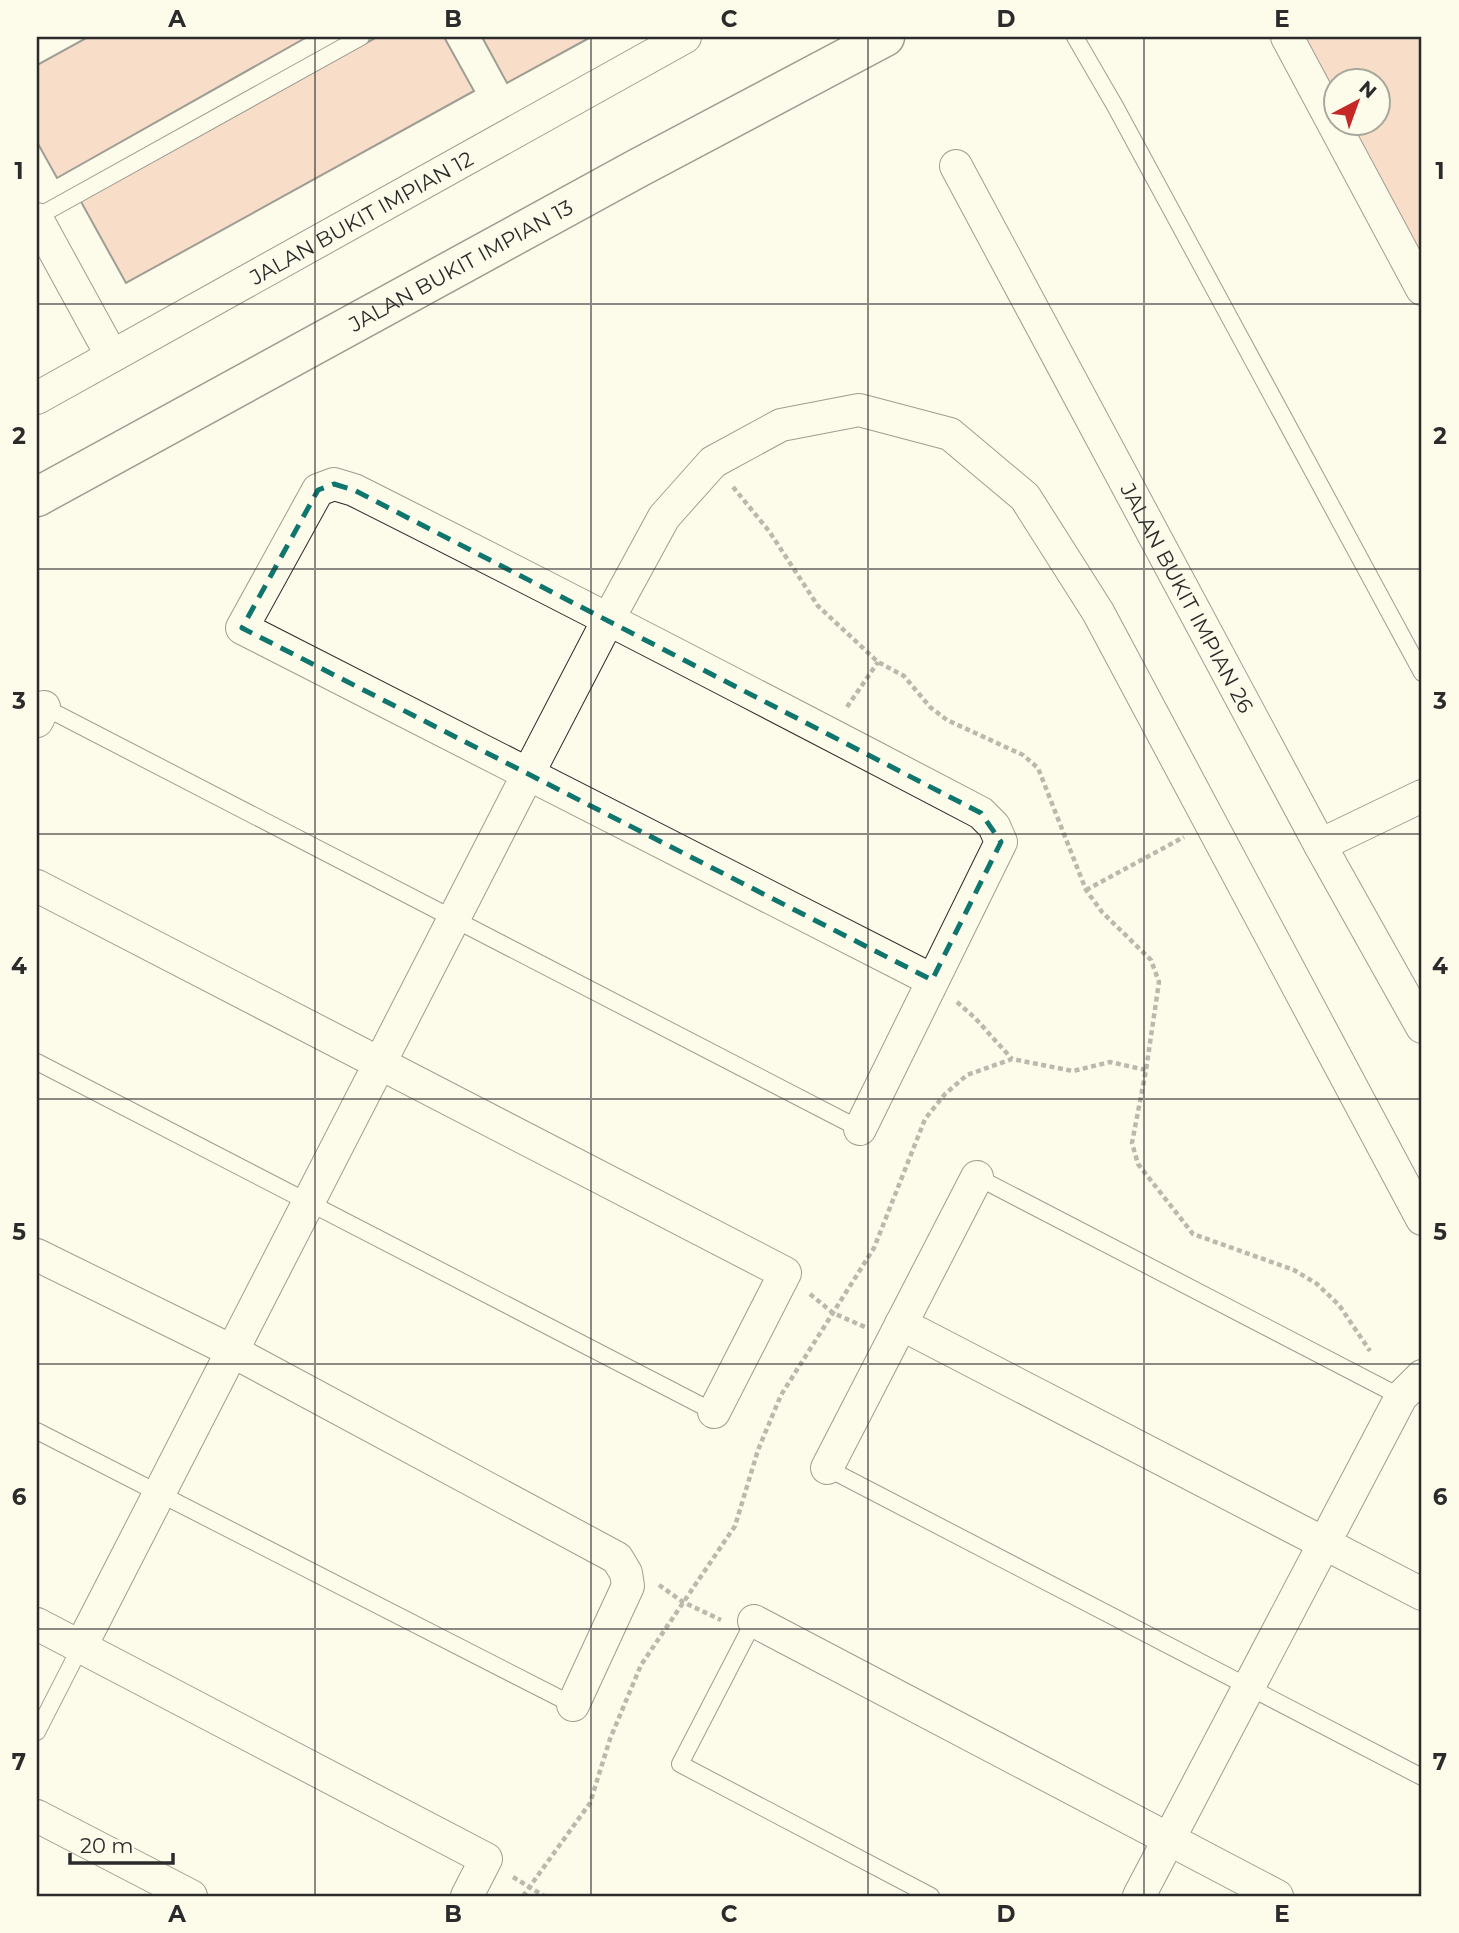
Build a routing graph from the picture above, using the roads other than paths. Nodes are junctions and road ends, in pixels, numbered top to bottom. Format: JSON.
{"nodes":[{"id":1,"x":361,"y":37,"type":"edge"},
{"id":2,"x":685,"y":37,"type":"edge"},
{"id":3,"x":885,"y":37,"type":"edge"},
{"id":4,"x":1074,"y":37,"type":"edge"},
{"id":5,"x":1287,"y":37,"type":"edge"},
{"id":6,"x":956,"y":166,"type":"dead end"},
{"id":7,"x":37,"y":218,"type":"edge"},
{"id":8,"x":1422,"y":289,"type":"edge"},
{"id":9,"x":112,"y":356,"type":"junction"},
{"id":10,"x":37,"y":398,"type":"edge"},
{"id":11,"x":37,"y":497,"type":"edge"},
{"id":12,"x":609,"y":618,"type":"junction"},
{"id":13,"x":1422,"y":673,"type":"edge"},
{"id":14,"x":40,"y":714,"type":"edge"},
{"id":15,"x":528,"y":774,"type":"junction"},
{"id":16,"x":1422,"y":796,"type":"edge"},
{"id":17,"x":1321,"y":845,"type":"junction"},
{"id":18,"x":37,"y":886,"type":"edge"},
{"id":19,"x":453,"y":919,"type":"junction"},
{"id":20,"x":932,"y":980,"type":"junction"},
{"id":21,"x":1422,"y":1027,"type":"edge"},
{"id":22,"x":37,"y":1062,"type":"edge"},
{"id":23,"x":380,"y":1063,"type":"junction"},
{"id":24,"x":860,"y":1129,"type":"joint"},
{"id":25,"x":977,"y":1177,"type":"joint"},
{"id":26,"x":308,"y":1203,"type":"junction"},
{"id":27,"x":1422,"y":1219,"type":"edge"},
{"id":28,"x":37,"y":1255,"type":"edge"},
{"id":29,"x":897,"y":1332,"type":"junction"},
{"id":30,"x":232,"y":1351,"type":"junction"},
{"id":31,"x":1412,"y":1386,"type":"edge"},
{"id":32,"x":714,"y":1412,"type":"joint"},
{"id":33,"x":37,"y":1431,"type":"edge"},
{"id":34,"x":827,"y":1468,"type":"joint"},
{"id":35,"x":159,"y":1493,"type":"junction"},
{"id":36,"x":1324,"y":1544,"type":"junction"},
{"id":37,"x":1422,"y":1594,"type":"edge"},
{"id":38,"x":37,"y":1624,"type":"edge"},
{"id":39,"x":751,"y":1627,"type":"joint"},
{"id":40,"x":81,"y":1646,"type":"junction"},
{"id":41,"x":1249,"y":1687,"type":"junction"},
{"id":42,"x":573,"y":1705,"type":"joint"},
{"id":43,"x":37,"y":1732,"type":"edge"},
{"id":44,"x":1422,"y":1777,"type":"edge"},
{"id":45,"x":37,"y":1816,"type":"edge"},
{"id":46,"x":1169,"y":1840,"type":"junction"},
{"id":47,"x":191,"y":1896,"type":"edge"},
{"id":48,"x":467,"y":1896,"type":"edge"},
{"id":49,"x":931,"y":1896,"type":"edge"},
{"id":50,"x":1139,"y":1896,"type":"edge"},
{"id":51,"x":1277,"y":1896,"type":"edge"}],
"edges":[{"from":1,"to":7,"type":"lane"},
{"from":2,"to":9,"type":"street","name":"JALAN BUKIT IMPIAN 12"},
{"from":3,"to":11,"type":"street","name":"JALAN BUKIT IMPIAN 13"},
{"from":4,"to":13,"type":"lane"},
{"from":5,"to":8,"type":"street"},
{"from":6,"to":17,"type":"street","name":"JALAN BUKIT IMPIAN 26"},
{"from":7,"to":9,"type":"street"},
{"from":9,"to":10,"type":"street","name":"JALAN BUKIT IMPIAN 12"},
{"from":12,"to":15,"type":"street"},
{"from":12,"to":15,"type":"street"},
{"from":12,"to":20,"type":"street"},
{"from":12,"to":27,"type":"street"},
{"from":14,"to":19,"type":"lane"},
{"from":15,"to":19,"type":"street"},
{"from":15,"to":20,"type":"street"},
{"from":16,"to":17,"type":"street"},
{"from":17,"to":21,"type":"street","name":"JALAN BUKIT IMPIAN 26"},
{"from":18,"to":23,"type":"street"},
{"from":19,"to":23,"type":"street"},
{"from":19,"to":24,"type":"lane"},
{"from":20,"to":24,"type":"street"},
{"from":22,"to":26,"type":"lane"},
{"from":23,"to":26,"type":"street"},
{"from":23,"to":32,"type":"street"},
{"from":25,"to":29,"type":"street"},
{"from":25,"to":31,"type":"lane"},
{"from":26,"to":30,"type":"street"},
{"from":26,"to":32,"type":"lane"},
{"from":28,"to":30,"type":"street"},
{"from":29,"to":34,"type":"street"},
{"from":29,"to":36,"type":"street"},
{"from":30,"to":35,"type":"street"},
{"from":30,"to":42,"type":"street"},
{"from":31,"to":36,"type":"street"},
{"from":33,"to":35,"type":"lane"},
{"from":34,"to":41,"type":"lane"},
{"from":35,"to":40,"type":"street"},
{"from":35,"to":42,"type":"lane"},
{"from":36,"to":37,"type":"street"},
{"from":36,"to":41,"type":"street"},
{"from":38,"to":40,"type":"street"},
{"from":39,"to":46,"type":"street"},
{"from":39,"to":49,"type":"lane"},
{"from":40,"to":43,"type":"lane"},
{"from":40,"to":48,"type":"street"},
{"from":41,"to":44,"type":"lane"},
{"from":41,"to":46,"type":"street"},
{"from":45,"to":47,"type":"street"},
{"from":46,"to":50,"type":"street"},
{"from":46,"to":51,"type":"street"}]}
